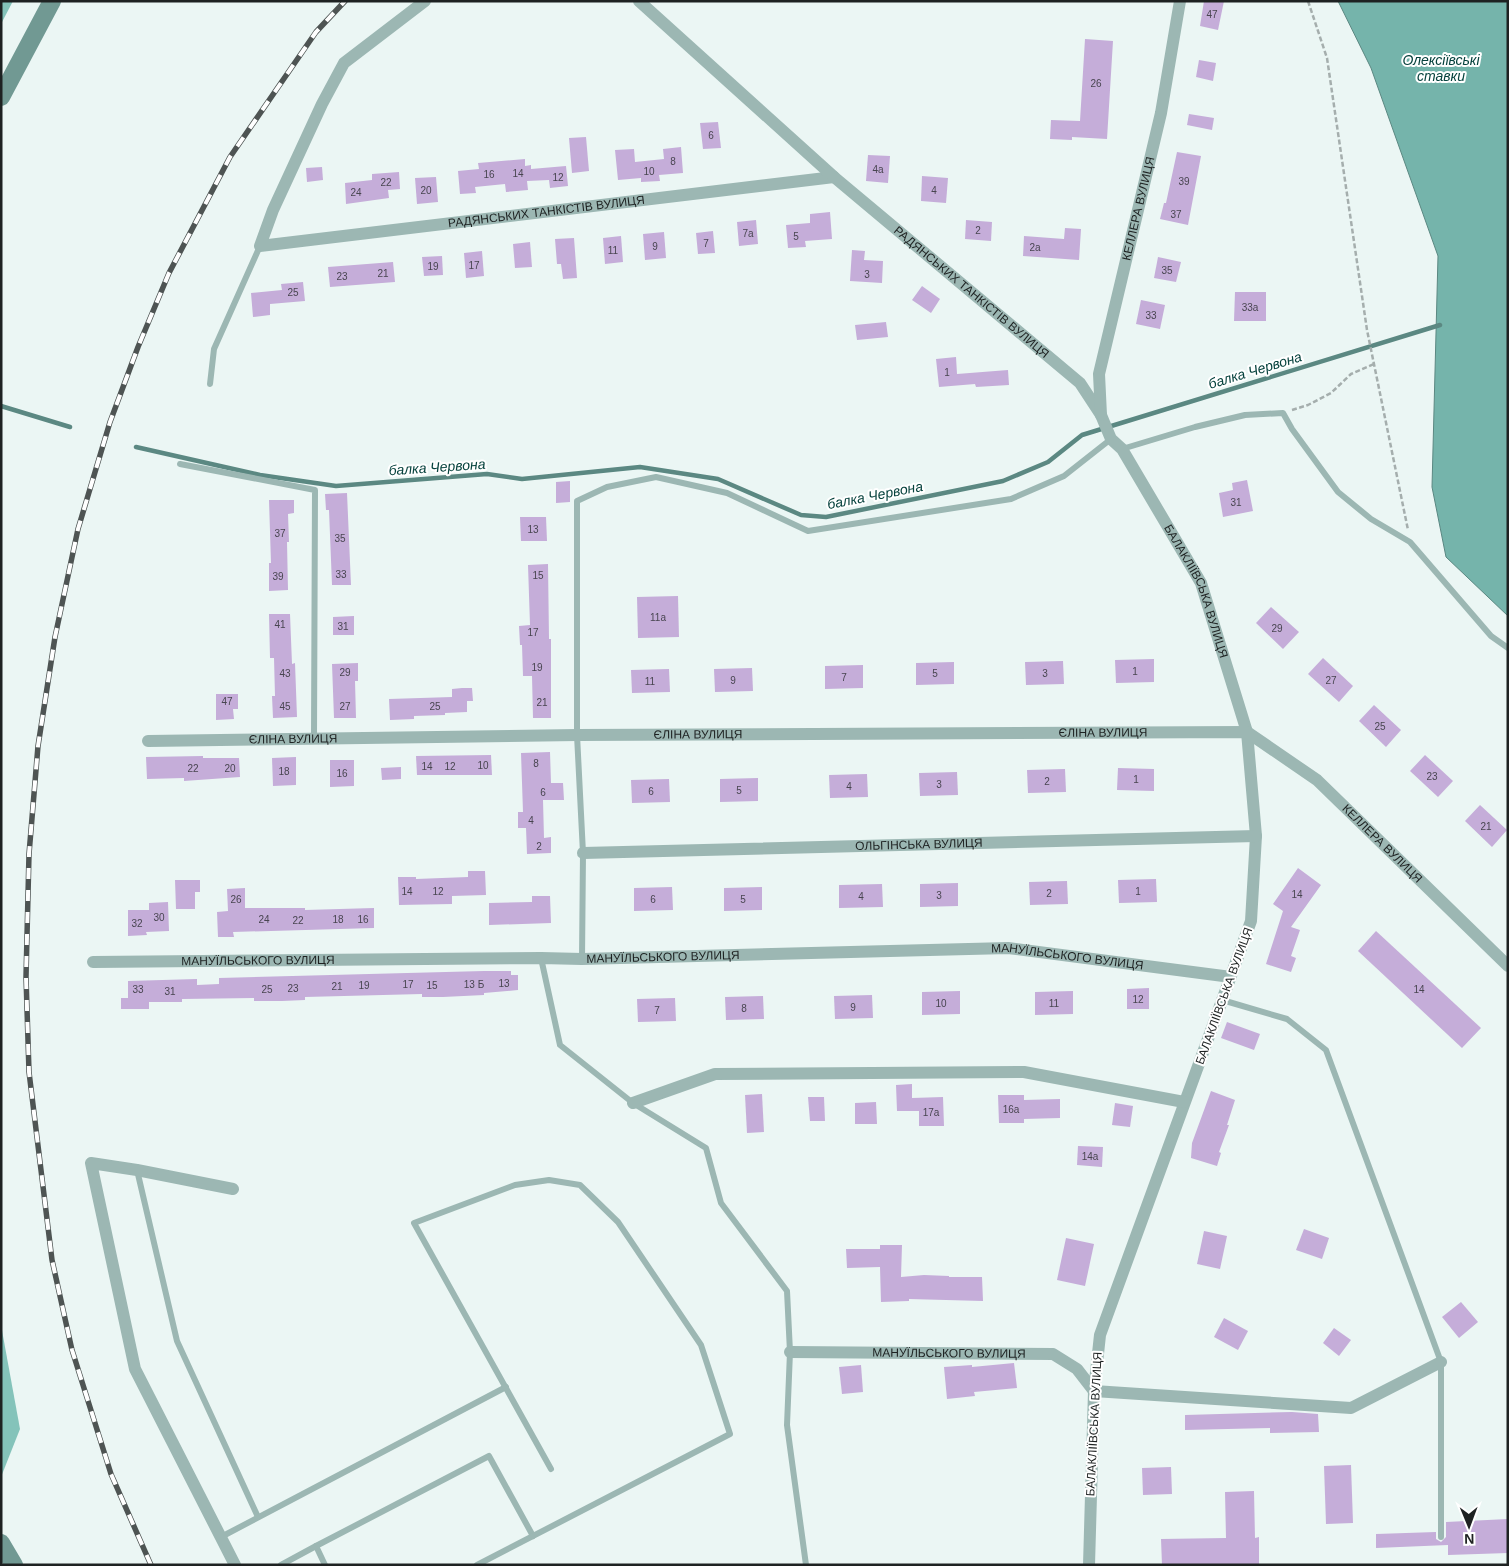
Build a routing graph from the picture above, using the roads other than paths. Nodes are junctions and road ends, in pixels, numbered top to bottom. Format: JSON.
{"nodes":[{"id":1,"x":52,"y":1,"type":"edge"},
{"id":2,"x":425,"y":1,"type":"edge"},
{"id":3,"x":638,"y":1,"type":"edge"},
{"id":4,"x":1180,"y":1,"type":"edge"},
{"id":5,"x":1,"y":97,"type":"edge"},
{"id":6,"x":834,"y":178,"type":"junction"},
{"id":7,"x":260,"y":246,"type":"junction"},
{"id":8,"x":210,"y":384,"type":"dead end"},
{"id":9,"x":1101,"y":415,"type":"junction"},
{"id":10,"x":1111,"y":439,"type":"junction"},
{"id":11,"x":1122,"y":449,"type":"junction"},
{"id":12,"x":180,"y":464,"type":"dead end"},
{"id":13,"x":1508,"y":648,"type":"edge"},
{"id":14,"x":1247,"y":732,"type":"junction"},
{"id":15,"x":577,"y":735,"type":"junction"},
{"id":16,"x":314,"y":738,"type":"junction"},
{"id":17,"x":148,"y":741,"type":"dead end"},
{"id":18,"x":1256,"y":836,"type":"junction"},
{"id":19,"x":582,"y":853,"type":"junction"},
{"id":20,"x":541,"y":958,"type":"junction"},
{"id":21,"x":582,"y":959,"type":"junction"},
{"id":22,"x":93,"y":962,"type":"dead end"},
{"id":23,"x":1508,"y":966,"type":"edge"},
{"id":24,"x":1230,"y":977,"type":"junction"},
{"id":25,"x":1222,"y":1000,"type":"junction"},
{"id":26,"x":1184,"y":1102,"type":"junction"},
{"id":27,"x":634,"y":1103,"type":"junction"},
{"id":28,"x":137,"y":1170,"type":"junction"},
{"id":29,"x":233,"y":1189,"type":"dead end"},
{"id":30,"x":790,"y":1352,"type":"junction"},
{"id":31,"x":1441,"y":1362,"type":"junction"},
{"id":32,"x":506,"y":1388,"type":"junction"},
{"id":33,"x":1094,"y":1390,"type":"junction"},
{"id":34,"x":551,"y":1469,"type":"dead end"},
{"id":35,"x":258,"y":1517,"type":"junction"},
{"id":36,"x":533,"y":1536,"type":"junction"},
{"id":37,"x":220,"y":1537,"type":"junction"},
{"id":38,"x":1441,"y":1537,"type":"dead end"},
{"id":39,"x":1,"y":1543,"type":"edge"},
{"id":40,"x":316,"y":1546,"type":"junction"},
{"id":41,"x":1085,"y":1564,"type":"edge"},
{"id":42,"x":14,"y":1565,"type":"edge"},
{"id":43,"x":235,"y":1565,"type":"edge"},
{"id":44,"x":281,"y":1565,"type":"edge"},
{"id":45,"x":326,"y":1565,"type":"edge"},
{"id":46,"x":477,"y":1565,"type":"edge"},
{"id":47,"x":806,"y":1565,"type":"edge"}],
"edges":[{"from":1,"to":5,"type":"main road"},
{"from":2,"to":7,"type":"street"},
{"from":3,"to":6,"type":"street","name":"РАДЯНСЬКИХ ТАНКІСТІВ ВУЛИЦЯ"},
{"from":4,"to":9,"type":"street","name":"КЕЛЛЕРА ВУЛИЦЯ"},
{"from":6,"to":7,"type":"street","name":"РАДЯНСЬКИХ ТАНКІСТІВ ВУЛИЦЯ"},
{"from":6,"to":9,"type":"street","name":"РАДЯНСЬКИХ ТАНКІСТІВ ВУЛИЦЯ"},
{"from":7,"to":8,"type":"lane"},
{"from":9,"to":10,"type":"street","name":"БАЛАКЛІЇВСЬКА ВУЛИЦЯ"},
{"from":10,"to":11,"type":"street","name":"БАЛАКЛІЇВСЬКА ВУЛИЦЯ"},
{"from":10,"to":15,"type":"lane"},
{"from":11,"to":13,"type":"lane"},
{"from":11,"to":14,"type":"street","name":"БАЛАКЛІЇВСЬКА ВУЛИЦЯ"},
{"from":12,"to":16,"type":"lane"},
{"from":14,"to":15,"type":"street","name":"ЄЛІНА ВУЛИЦЯ"},
{"from":14,"to":18,"type":"street","name":"БАЛАКЛІЇВСЬКА ВУЛИЦЯ"},
{"from":14,"to":23,"type":"street","name":"КЕЛЛЕРА ВУЛИЦЯ"},
{"from":15,"to":16,"type":"street","name":"ЄЛІНА ВУЛИЦЯ"},
{"from":15,"to":19,"type":"lane"},
{"from":16,"to":17,"type":"street","name":"ЄЛІНА ВУЛИЦЯ"},
{"from":18,"to":19,"type":"street","name":"ОЛЬГІНСЬКА ВУЛИЦЯ"},
{"from":18,"to":24,"type":"street","name":"БАЛАКЛІЇВСЬКА ВУЛИЦЯ"},
{"from":19,"to":21,"type":"lane"},
{"from":20,"to":21,"type":"street","name":"МАНУЇЛЬСЬКОГО ВУЛИЦЯ"},
{"from":20,"to":22,"type":"street","name":"МАНУЇЛЬСЬКОГО ВУЛИЦЯ"},
{"from":20,"to":27,"type":"lane"},
{"from":21,"to":24,"type":"street","name":"МАНУЇЛЬСЬКОГО ВУЛИЦЯ"},
{"from":24,"to":25,"type":"street","name":"БАЛАКЛІЇВСЬКА ВУЛИЦЯ"},
{"from":25,"to":26,"type":"street","name":"БАЛАКЛІЇВСЬКА ВУЛИЦЯ"},
{"from":25,"to":31,"type":"lane"},
{"from":26,"to":27,"type":"street"},
{"from":26,"to":33,"type":"street","name":"БАЛАКЛІЇВСЬКА ВУЛИЦЯ"},
{"from":27,"to":30,"type":"lane"},
{"from":28,"to":29,"type":"street"},
{"from":28,"to":35,"type":"lane"},
{"from":28,"to":37,"type":"street"},
{"from":30,"to":33,"type":"street","name":"МАНУЇЛЬСЬКОГО ВУЛИЦЯ"},
{"from":30,"to":47,"type":"lane"},
{"from":31,"to":33,"type":"street"},
{"from":31,"to":38,"type":"lane"},
{"from":32,"to":34,"type":"lane"},
{"from":32,"to":35,"type":"lane"},
{"from":32,"to":36,"type":"lane"},
{"from":33,"to":41,"type":"street","name":"БАЛАКЛІЇВСЬКА ВУЛИЦЯ"},
{"from":35,"to":37,"type":"lane"},
{"from":36,"to":40,"type":"lane"},
{"from":36,"to":46,"type":"lane"},
{"from":37,"to":43,"type":"street"},
{"from":39,"to":42,"type":"main road"},
{"from":40,"to":44,"type":"lane"},
{"from":40,"to":45,"type":"lane"}]}
